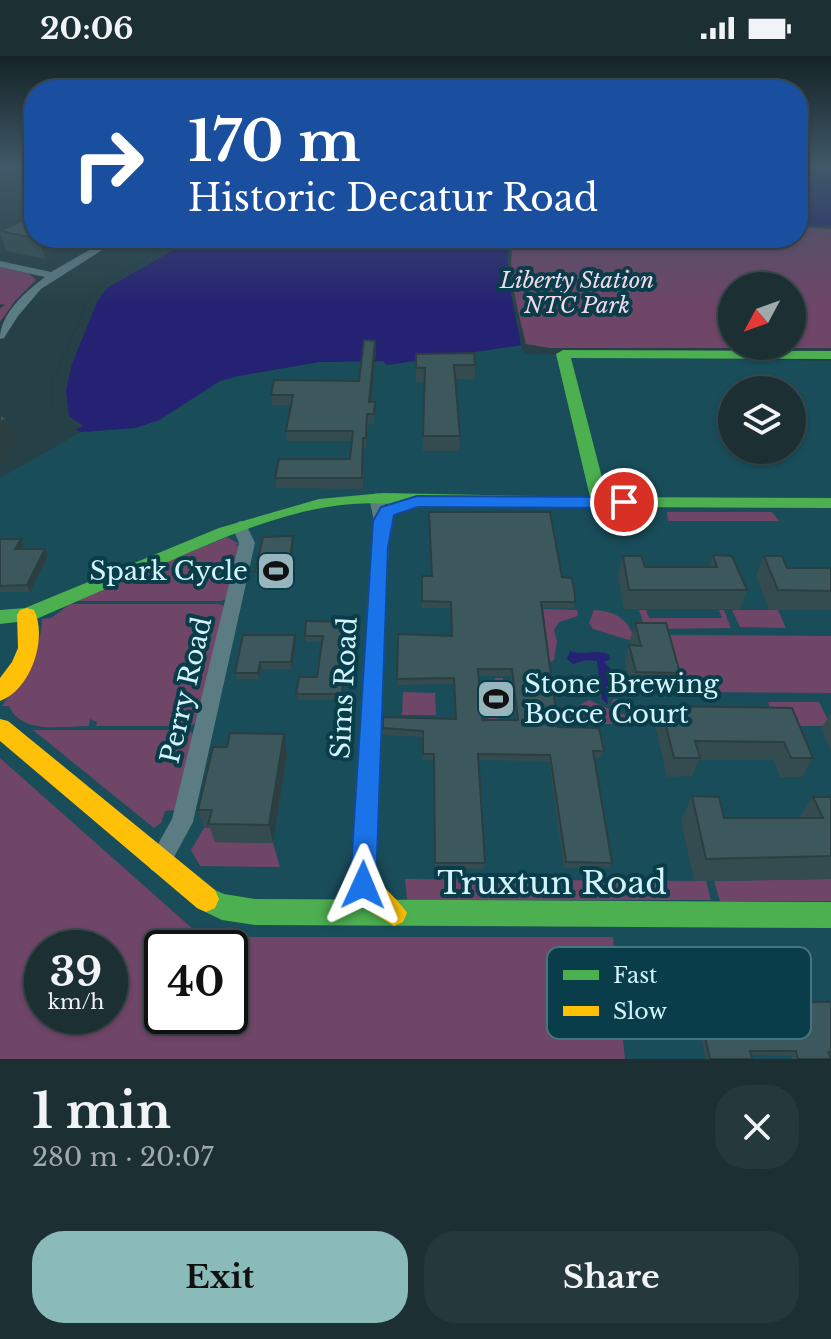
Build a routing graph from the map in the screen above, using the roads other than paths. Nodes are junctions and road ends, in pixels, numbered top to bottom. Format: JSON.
{"nodes":[{"id":1,"x":98,"y":248,"type":"edge"},
{"id":2,"x":0,"y":264,"type":"edge"},
{"id":3,"x":50,"y":275,"type":"junction"},
{"id":4,"x":0,"y":336,"type":"edge"},
{"id":5,"x":831,"y":355,"type":"edge"},
{"id":6,"x":376,"y":498,"type":"junction"},
{"id":7,"x":417,"y":501,"type":"junction"},
{"id":8,"x":600,"y":502,"type":"junction"},
{"id":9,"x":831,"y":503,"type":"edge"},
{"id":10,"x":382,"y":521,"type":"junction"},
{"id":11,"x":240,"y":526,"type":"junction"},
{"id":12,"x":27,"y":615,"type":"junction"},
{"id":13,"x":0,"y":617,"type":"edge"},
{"id":14,"x":0,"y":692,"type":"edge"},
{"id":15,"x":0,"y":728,"type":"edge"},
{"id":16,"x":159,"y":862,"type":"junction"},
{"id":17,"x":362,"y":881,"type":"junction"},
{"id":18,"x":329,"y":912,"type":"junction"},
{"id":19,"x":394,"y":913,"type":"junction"},
{"id":20,"x":831,"y":915,"type":"edge"}],
"edges":[{"from":1,"to":3,"type":"street"},
{"from":2,"to":3,"type":"street"},
{"from":3,"to":4,"type":"street"},
{"from":5,"to":8,"type":"street"},
{"from":6,"to":7,"type":"street"},
{"from":6,"to":10,"type":"street","name":"Sims Road"},
{"from":6,"to":11,"type":"street"},
{"from":7,"to":8,"type":"street"},
{"from":7,"to":10,"type":"street"},
{"from":8,"to":9,"type":"street"},
{"from":10,"to":17,"type":"street","name":"Sims Road"},
{"from":11,"to":12,"type":"street"},
{"from":11,"to":16,"type":"street","name":"Perry Road"},
{"from":12,"to":13,"type":"street"},
{"from":12,"to":14,"type":"street"},
{"from":15,"to":16,"type":"street","name":"Truxtun Road"},
{"from":16,"to":18,"type":"street","name":"Truxtun Road"},
{"from":17,"to":18,"type":"street"},
{"from":17,"to":19,"type":"street"},
{"from":18,"to":19,"type":"street","name":"Truxtun Road"},
{"from":19,"to":20,"type":"street","name":"Truxtun Road"}]}
